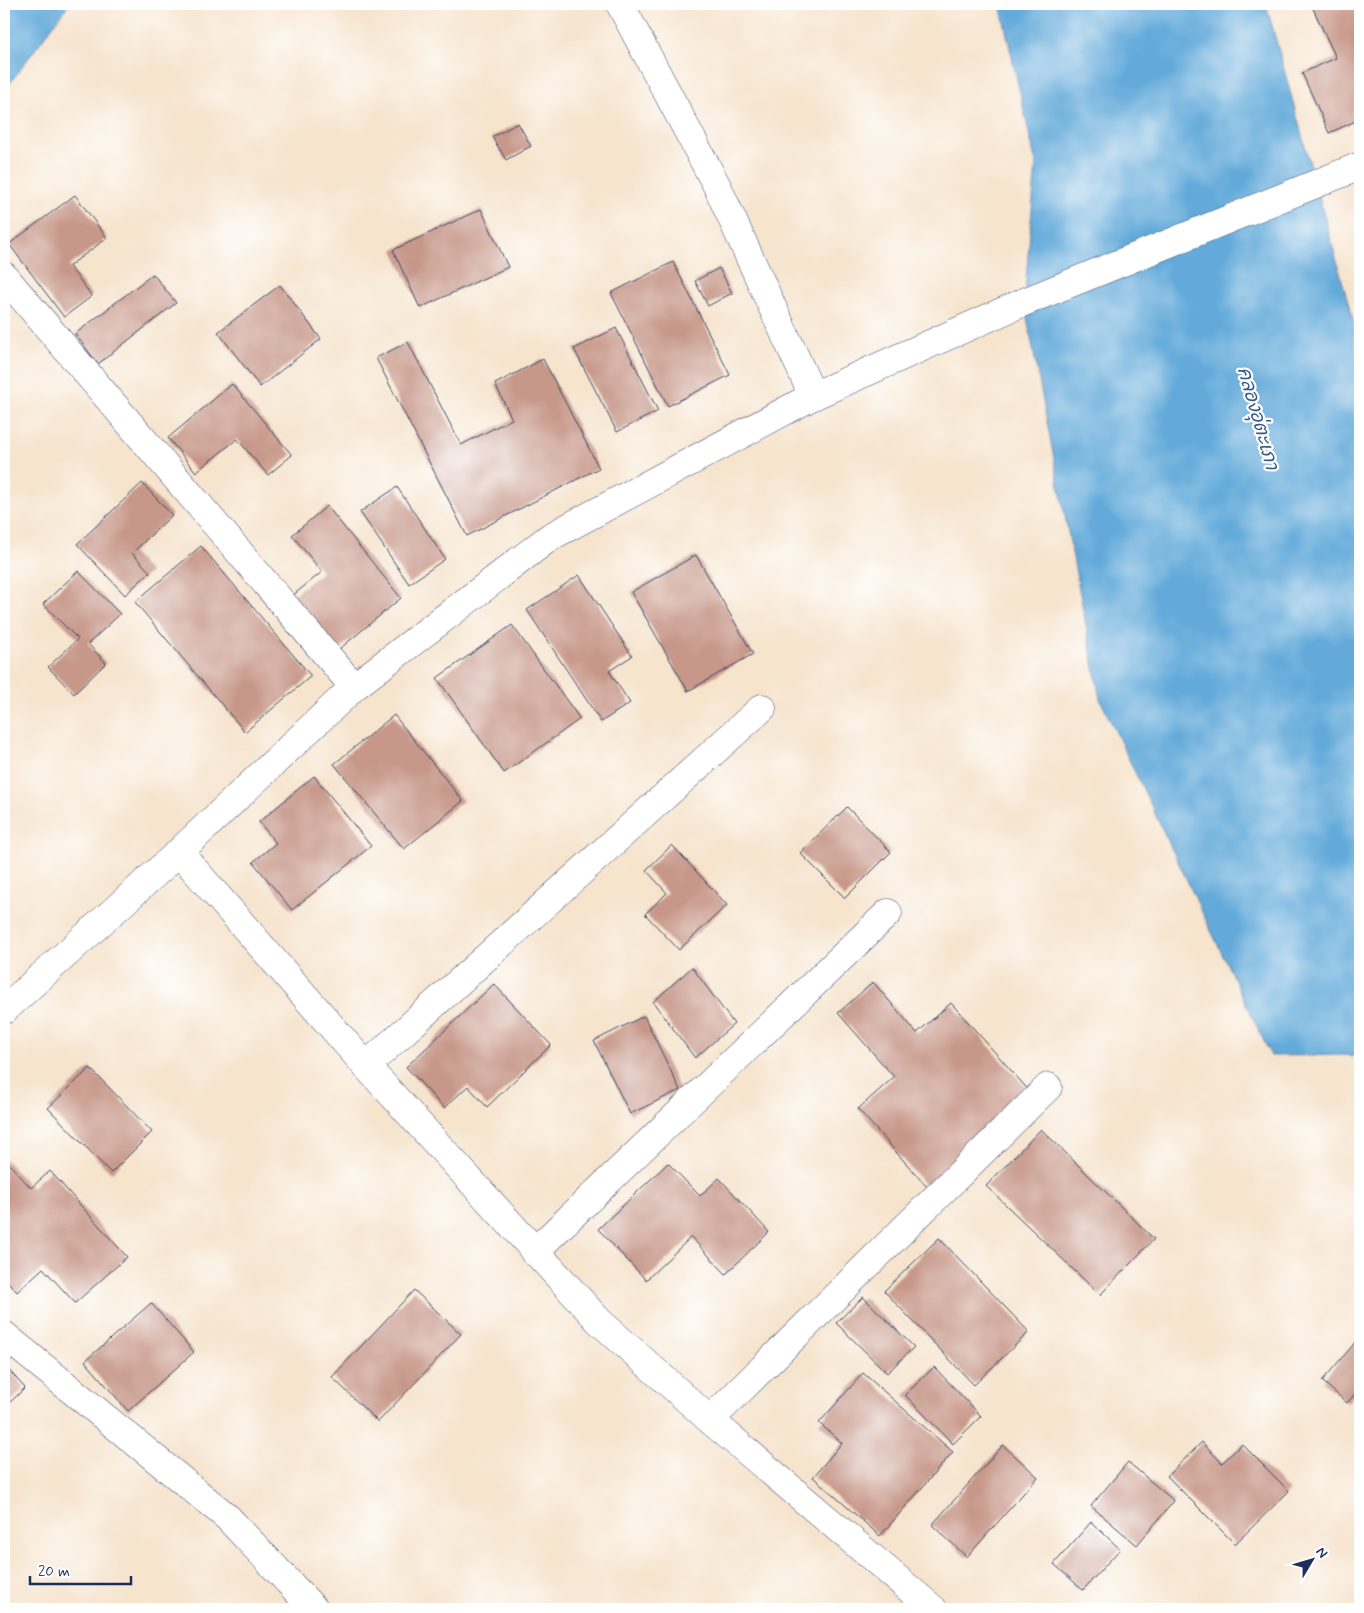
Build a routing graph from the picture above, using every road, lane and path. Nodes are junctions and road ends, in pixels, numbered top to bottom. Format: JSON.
{"nodes":[{"id":1,"x":620,"y":4,"type":"edge"},
{"id":2,"x":1352,"y":169,"type":"edge"},
{"id":3,"x":4,"y":276,"type":"edge"},
{"id":4,"x":813,"y":396,"type":"junction"},
{"id":5,"x":354,"y":687,"type":"junction"},
{"id":6,"x":762,"y":708,"type":"dead end"},
{"id":7,"x":179,"y":852,"type":"junction"},
{"id":8,"x":888,"y":914,"type":"dead end"},
{"id":9,"x":4,"y":1010,"type":"edge"},
{"id":10,"x":366,"y":1066,"type":"junction"},
{"id":11,"x":1048,"y":1087,"type":"dead end"},
{"id":12,"x":534,"y":1252,"type":"junction"},
{"id":13,"x":4,"y":1335,"type":"edge"},
{"id":14,"x":710,"y":1420,"type":"junction"},
{"id":15,"x":314,"y":1609,"type":"edge"},
{"id":16,"x":933,"y":1609,"type":"edge"}],
"edges":[{"from":1,"to":4,"type":"street"},
{"from":2,"to":4,"type":"street"},
{"from":3,"to":5,"type":"street"},
{"from":4,"to":5,"type":"street"},
{"from":5,"to":7,"type":"street"},
{"from":6,"to":10,"type":"street"},
{"from":7,"to":9,"type":"street"},
{"from":7,"to":10,"type":"street"},
{"from":8,"to":12,"type":"street"},
{"from":10,"to":12,"type":"street"},
{"from":11,"to":14,"type":"street"},
{"from":12,"to":14,"type":"street"},
{"from":13,"to":15,"type":"street"},
{"from":14,"to":16,"type":"street"}]}
